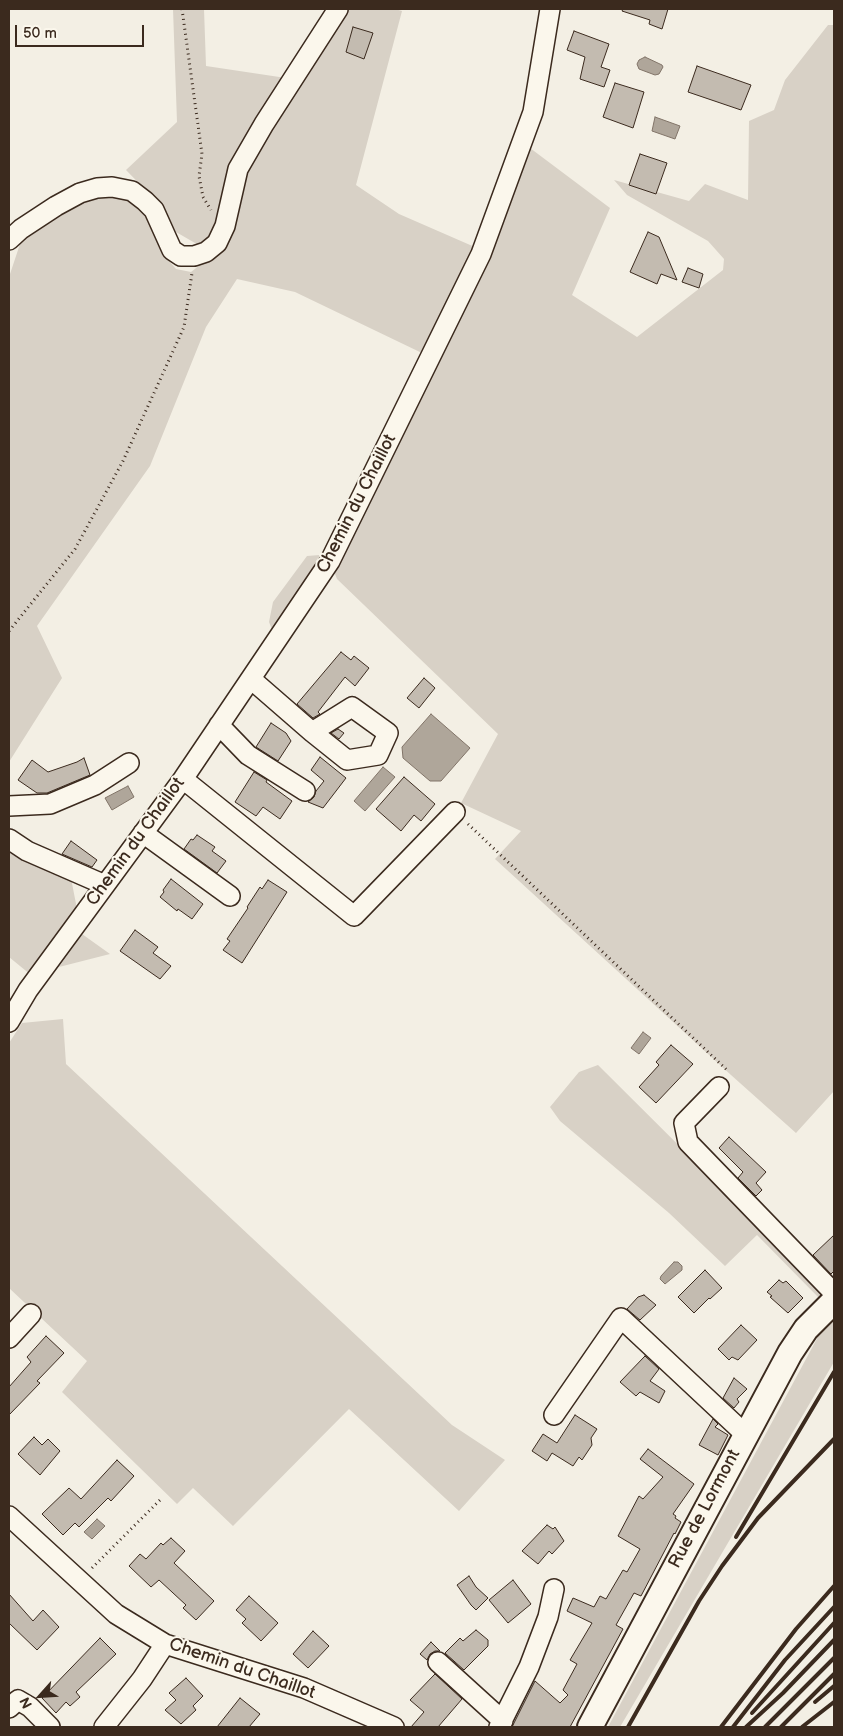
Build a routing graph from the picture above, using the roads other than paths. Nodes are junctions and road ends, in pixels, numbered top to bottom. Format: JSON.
{"nodes":[{"id":1,"x":338,"y":9,"type":"edge"},
{"id":2,"x":550,"y":9,"type":"edge"},
{"id":3,"x":9,"y":240,"type":"edge"},
{"id":4,"x":251,"y":679,"type":"junction"},
{"id":5,"x":219,"y":725,"type":"junction"},
{"id":6,"x":312,"y":732,"type":"dead end"},
{"id":7,"x":129,"y":764,"type":"dead end"},
{"id":8,"x":183,"y":779,"type":"junction"},
{"id":9,"x":305,"y":791,"type":"dead end"},
{"id":10,"x":9,"y":806,"type":"edge"},
{"id":11,"x":455,"y":812,"type":"road end"},
{"id":12,"x":143,"y":833,"type":"junction"},
{"id":13,"x":9,"y":840,"type":"edge"},
{"id":14,"x":105,"y":885,"type":"junction"},
{"id":15,"x":230,"y":896,"type":"dead end"},
{"id":16,"x":9,"y":1022,"type":"edge"},
{"id":17,"x":719,"y":1087,"type":"road end"},
{"id":18,"x":834,"y":1294,"type":"edge"},
{"id":19,"x":834,"y":1301,"type":"edge"},
{"id":20,"x":31,"y":1314,"type":"dead end"},
{"id":21,"x":9,"y":1338,"type":"edge"},
{"id":22,"x":554,"y":1415,"type":"dead end"},
{"id":23,"x":745,"y":1434,"type":"junction"},
{"id":24,"x":9,"y":1517,"type":"edge"},
{"id":25,"x":554,"y":1589,"type":"dead end"},
{"id":26,"x":165,"y":1644,"type":"junction"},
{"id":27,"x":438,"y":1662,"type":"dead end"},
{"id":28,"x":9,"y":1708,"type":"edge"},
{"id":29,"x":501,"y":1724,"type":"edge"},
{"id":30,"x":50,"y":1727,"type":"edge"},
{"id":31,"x":104,"y":1727,"type":"edge"},
{"id":32,"x":394,"y":1727,"type":"edge"},
{"id":33,"x":590,"y":1727,"type":"edge"}],
"edges":[{"from":1,"to":3,"type":"street"},
{"from":2,"to":4,"type":"street","name":"Chemin du Chaillot"},
{"from":4,"to":5,"type":"street","name":"Chemin du Chaillot"},
{"from":4,"to":6,"type":"street"},
{"from":5,"to":8,"type":"street","name":"Chemin du Chaillot"},
{"from":5,"to":9,"type":"street"},
{"from":7,"to":10,"type":"street"},
{"from":8,"to":11,"type":"street"},
{"from":8,"to":12,"type":"street","name":"Chemin du Chaillot"},
{"from":12,"to":14,"type":"street","name":"Chemin du Chaillot"},
{"from":12,"to":15,"type":"street"},
{"from":13,"to":14,"type":"street"},
{"from":14,"to":16,"type":"street","name":"Chemin du Chaillot"},
{"from":17,"to":18,"type":"street"},
{"from":19,"to":23,"type":"main road","name":"Rue de Lormont"},
{"from":20,"to":21,"type":"street"},
{"from":22,"to":23,"type":"street"},
{"from":23,"to":33,"type":"main road","name":"Rue de Lormont"},
{"from":24,"to":26,"type":"street","name":"Chemin du Chaillot"},
{"from":25,"to":29,"type":"street"},
{"from":26,"to":31,"type":"street"},
{"from":26,"to":32,"type":"street","name":"Chemin du Chaillot"},
{"from":27,"to":29,"type":"street"},
{"from":28,"to":30,"type":"street"}]}
